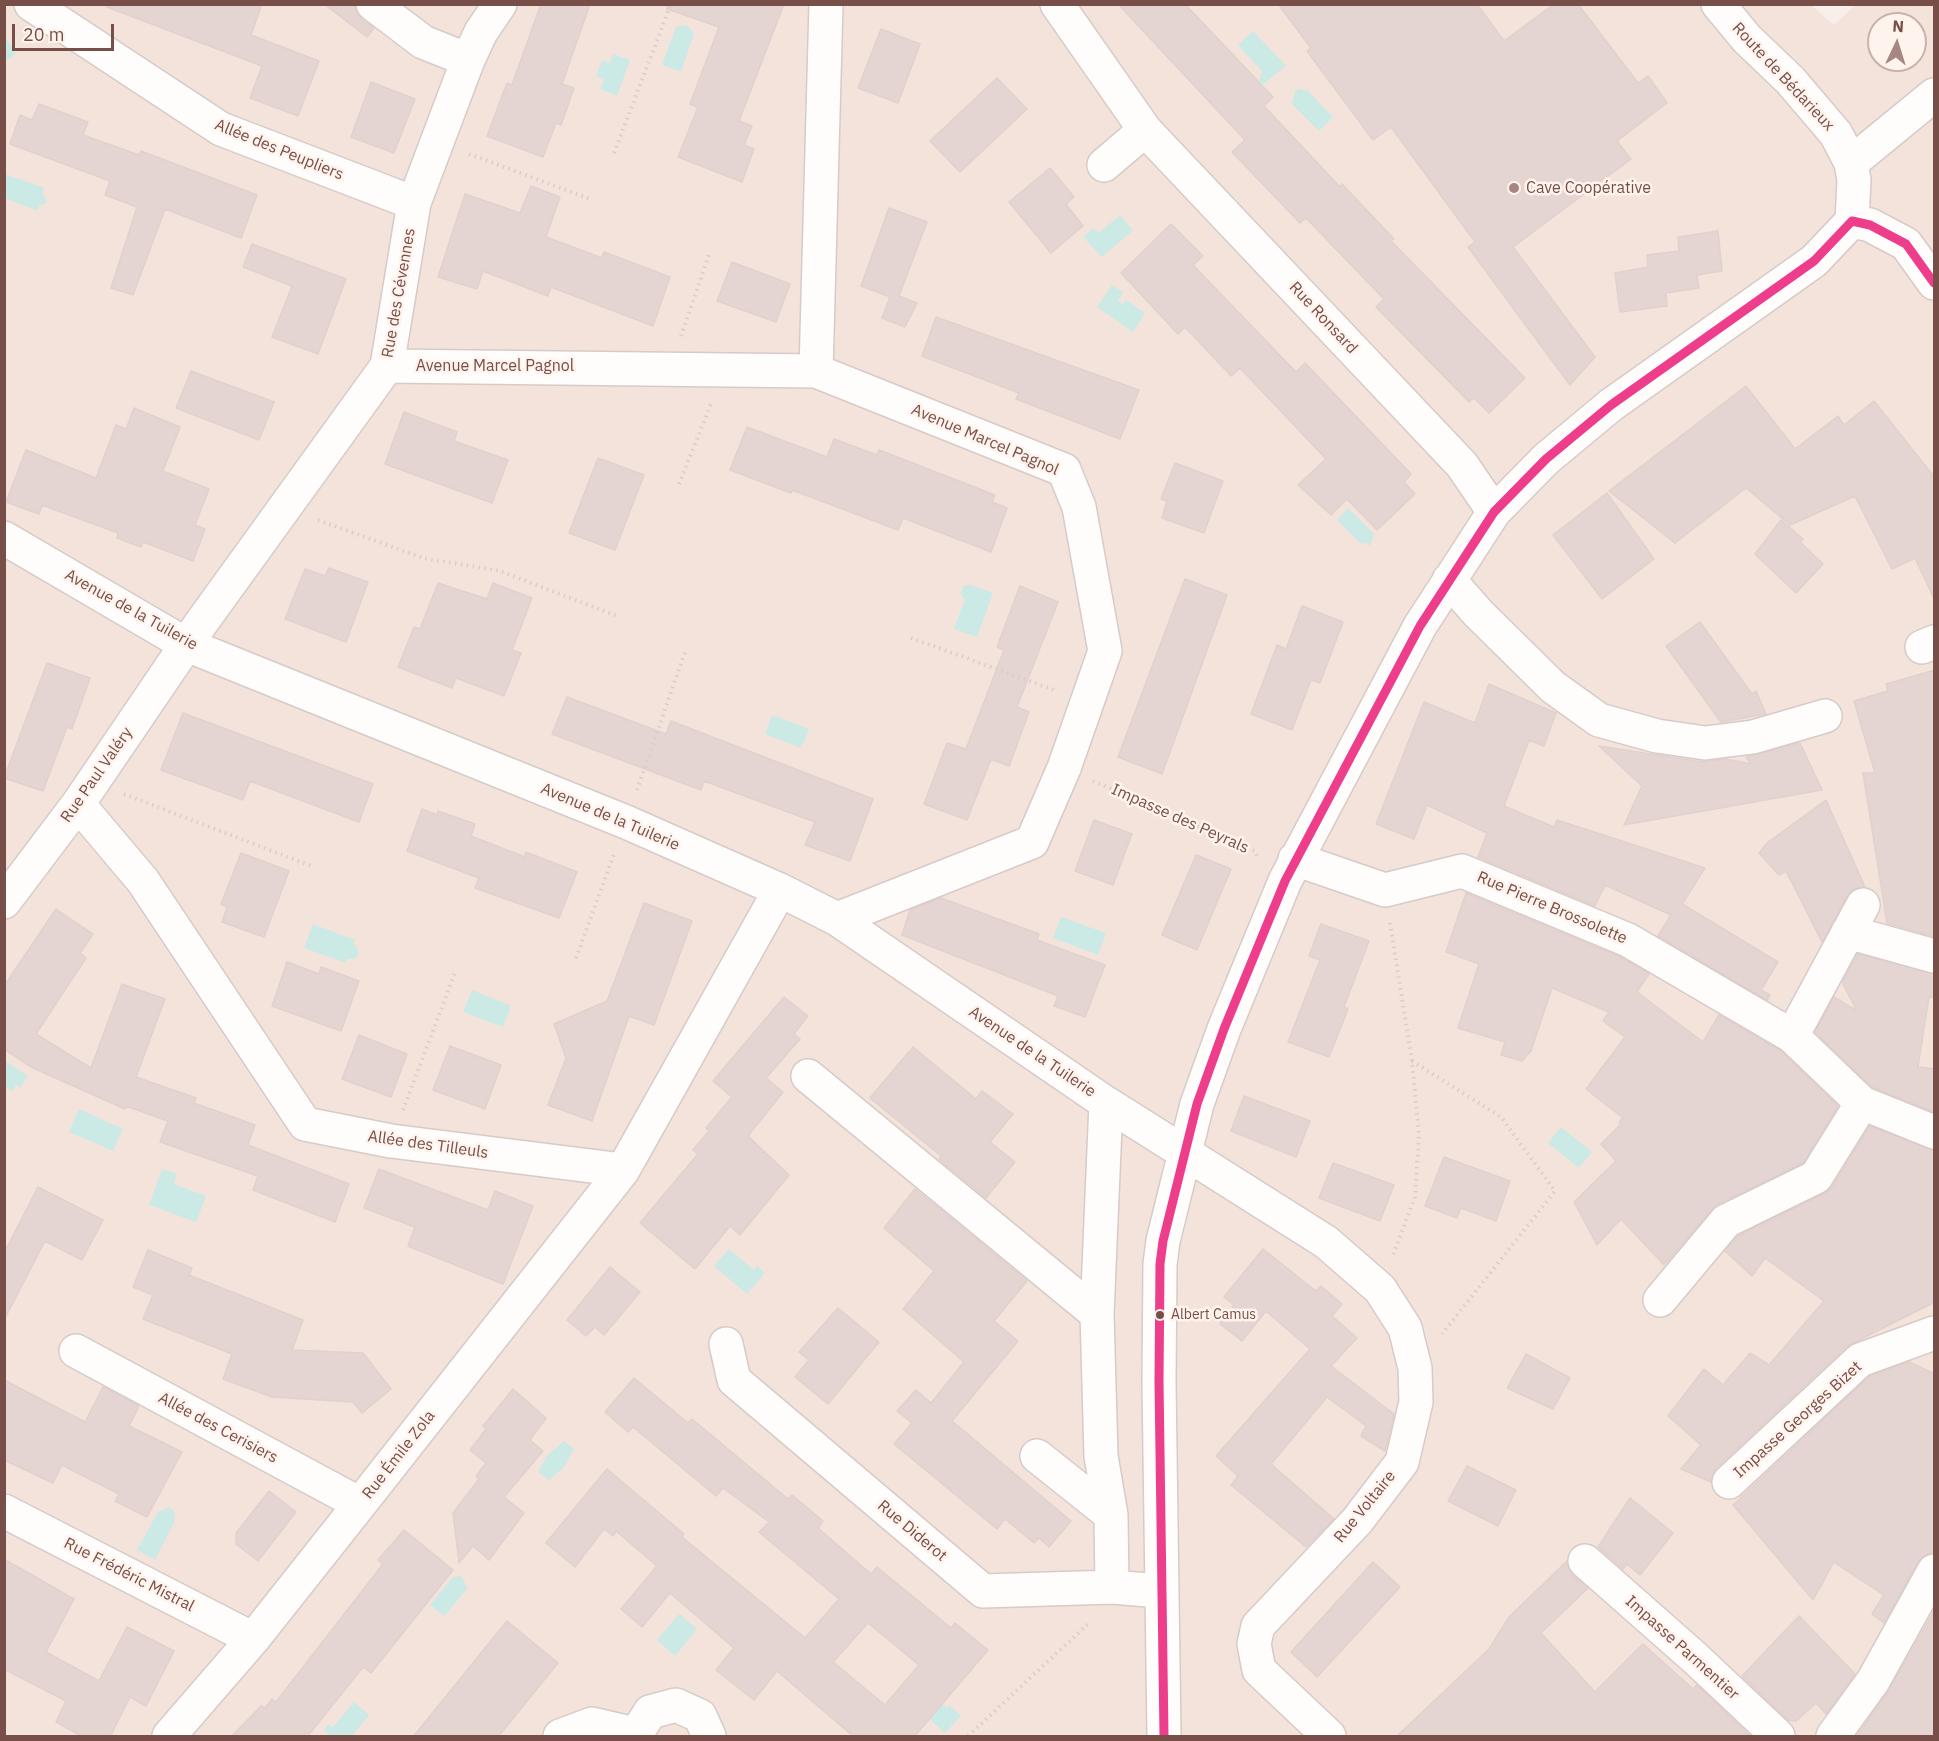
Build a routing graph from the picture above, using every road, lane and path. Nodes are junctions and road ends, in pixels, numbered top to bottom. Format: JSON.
{"nodes":[{"id":1,"x":31,"y":4,"type":"edge"},
{"id":2,"x":373,"y":4,"type":"edge"},
{"id":3,"x":500,"y":4,"type":"edge"},
{"id":4,"x":671,"y":4,"type":"edge"},
{"id":5,"x":826,"y":4,"type":"edge"},
{"id":6,"x":1057,"y":4,"type":"edge"},
{"id":7,"x":1718,"y":4,"type":"edge"},
{"id":8,"x":468,"y":60,"type":"junction"},
{"id":9,"x":1935,"y":95,"type":"edge"},
{"id":10,"x":1145,"y":130,"type":"junction"},
{"id":11,"x":438,"y":142,"type":"junction"},
{"id":12,"x":614,"y":153,"type":"dead end"},
{"id":13,"x":1851,"y":163,"type":"junction"},
{"id":14,"x":1104,"y":165,"type":"dead end"},
{"id":15,"x":590,"y":199,"type":"dead end"},
{"id":16,"x":414,"y":203,"type":"junction"},
{"id":17,"x":1852,"y":221,"type":"junction"},
{"id":18,"x":710,"y":252,"type":"dead end"},
{"id":19,"x":1935,"y":283,"type":"edge"},
{"id":20,"x":387,"y":366,"type":"junction"},
{"id":21,"x":670,"y":368,"type":"junction"},
{"id":22,"x":724,"y":369,"type":"junction"},
{"id":23,"x":816,"y":371,"type":"junction"},
{"id":24,"x":679,"y":484,"type":"dead end"},
{"id":25,"x":283,"y":507,"type":"junction"},
{"id":26,"x":1494,"y":512,"type":"junction"},
{"id":27,"x":4,"y":538,"type":"edge"},
{"id":28,"x":1449,"y":580,"type":"junction"},
{"id":29,"x":617,"y":616,"type":"dead end"},
{"id":30,"x":911,"y":638,"type":"dead end"},
{"id":31,"x":187,"y":645,"type":"junction"},
{"id":32,"x":1087,"y":702,"type":"junction"},
{"id":33,"x":1825,"y":716,"type":"dead end"},
{"id":34,"x":1064,"y":768,"type":"junction"},
{"id":35,"x":86,"y":793,"type":"junction"},
{"id":36,"x":311,"y":866,"type":"dead end"},
{"id":37,"x":1290,"y":870,"type":"junction"},
{"id":38,"x":780,"y":890,"type":"junction"},
{"id":39,"x":1385,"y":890,"type":"junction"},
{"id":40,"x":4,"y":902,"type":"edge"},
{"id":41,"x":837,"y":919,"type":"junction"},
{"id":42,"x":1935,"y":956,"type":"edge"},
{"id":43,"x":456,"y":970,"type":"dead end"},
{"id":44,"x":1792,"y":1036,"type":"junction"},
{"id":45,"x":1412,"y":1061,"type":"junction"},
{"id":46,"x":808,"y":1076,"type":"dead end"},
{"id":47,"x":1106,"y":1103,"type":"junction"},
{"id":48,"x":1862,"y":1103,"type":"junction"},
{"id":49,"x":1935,"y":1132,"type":"edge"},
{"id":50,"x":392,"y":1142,"type":"junction"},
{"id":51,"x":1183,"y":1153,"type":"junction"},
{"id":52,"x":623,"y":1170,"type":"junction"},
{"id":53,"x":1380,"y":1289,"type":"junction"},
{"id":54,"x":1660,"y":1300,"type":"dead end"},
{"id":55,"x":1097,"y":1314,"type":"junction"},
{"id":56,"x":1935,"y":1333,"type":"edge"},
{"id":57,"x":726,"y":1344,"type":"dead end"},
{"id":58,"x":76,"y":1351,"type":"dead end"},
{"id":59,"x":1415,"y":1368,"type":"junction"},
{"id":60,"x":1037,"y":1456,"type":"dead end"},
{"id":61,"x":1729,"y":1482,"type":"dead end"},
{"id":62,"x":360,"y":1504,"type":"junction"},
{"id":63,"x":4,"y":1511,"type":"edge"},
{"id":64,"x":1111,"y":1515,"type":"junction"},
{"id":65,"x":1585,"y":1561,"type":"dead end"},
{"id":66,"x":1935,"y":1571,"type":"edge"},
{"id":67,"x":1119,"y":1588,"type":"junction"},
{"id":68,"x":1160,"y":1591,"type":"junction"},
{"id":69,"x":252,"y":1639,"type":"junction"},
{"id":70,"x":635,"y":1735,"type":"edge"},
{"id":71,"x":169,"y":1737,"type":"edge"},
{"id":72,"x":560,"y":1737,"type":"edge"},
{"id":73,"x":709,"y":1737,"type":"edge"},
{"id":74,"x":968,"y":1737,"type":"edge"},
{"id":75,"x":1164,"y":1737,"type":"edge"},
{"id":76,"x":1329,"y":1737,"type":"edge"},
{"id":77,"x":1778,"y":1737,"type":"edge"},
{"id":78,"x":1833,"y":1737,"type":"edge"}],
"edges":[{"from":1,"to":16,"type":"street","name":"Allée des Peupliers"},
{"from":2,"to":8,"type":"street"},
{"from":3,"to":8,"type":"street","name":"Rue des Cévennes"},
{"from":4,"to":12,"type":"path"},
{"from":5,"to":23,"type":"street"},
{"from":6,"to":10,"type":"street","name":"Rue Ronsard"},
{"from":7,"to":13,"type":"street","name":"Route de Bédarieux"},
{"from":8,"to":11,"type":"street","name":"Rue des Cévennes"},
{"from":9,"to":13,"type":"street"},
{"from":10,"to":14,"type":"street"},
{"from":10,"to":26,"type":"street","name":"Rue Ronsard"},
{"from":11,"to":15,"type":"path"},
{"from":11,"to":16,"type":"street","name":"Rue des Cévennes"},
{"from":13,"to":17,"type":"street","name":"Route de Bédarieux"},
{"from":16,"to":20,"type":"street","name":"Rue des Cévennes"},
{"from":17,"to":19,"type":"street"},
{"from":17,"to":26,"type":"street"},
{"from":18,"to":21,"type":"path"},
{"from":20,"to":21,"type":"street","name":"Avenue Marcel Pagnol"},
{"from":20,"to":25,"type":"street","name":"Rue des Cévennes"},
{"from":21,"to":22,"type":"street","name":"Avenue Marcel Pagnol"},
{"from":22,"to":23,"type":"street","name":"Avenue Marcel Pagnol"},
{"from":22,"to":24,"type":"path"},
{"from":23,"to":32,"type":"street","name":"Avenue Marcel Pagnol"},
{"from":25,"to":29,"type":"path"},
{"from":25,"to":31,"type":"street","name":"Rue des Cévennes"},
{"from":26,"to":28,"type":"street"},
{"from":27,"to":31,"type":"street","name":"Avenue de la Tuilerie"},
{"from":28,"to":33,"type":"street"},
{"from":28,"to":37,"type":"street"},
{"from":30,"to":32,"type":"path"},
{"from":31,"to":35,"type":"street","name":"Rue Paul Valéry"},
{"from":31,"to":38,"type":"street","name":"Avenue de la Tuilerie"},
{"from":32,"to":34,"type":"street","name":"Avenue Marcel Pagnol"},
{"from":34,"to":37,"type":"path","name":"Impasse des Peyrals"},
{"from":34,"to":41,"type":"street","name":"Avenue Marcel Pagnol"},
{"from":35,"to":36,"type":"path"},
{"from":35,"to":40,"type":"street","name":"Rue Paul Valéry"},
{"from":35,"to":50,"type":"street","name":"Allée des Tilleuls"},
{"from":37,"to":39,"type":"street"},
{"from":37,"to":51,"type":"street"},
{"from":38,"to":41,"type":"street","name":"Avenue de la Tuilerie"},
{"from":38,"to":52,"type":"street"},
{"from":39,"to":44,"type":"street","name":"Rue Pierre Brossolette"},
{"from":39,"to":45,"type":"path"},
{"from":41,"to":47,"type":"street","name":"Avenue de la Tuilerie"},
{"from":42,"to":44,"type":"street"},
{"from":43,"to":50,"type":"path"},
{"from":44,"to":48,"type":"street","name":"Rue Pierre Brossolette"},
{"from":45,"to":53,"type":"path"},
{"from":45,"to":59,"type":"path"},
{"from":46,"to":55,"type":"street"},
{"from":47,"to":51,"type":"street","name":"Avenue de la Tuilerie"},
{"from":47,"to":55,"type":"street"},
{"from":48,"to":49,"type":"street","name":"Rue Pierre Brossolette"},
{"from":48,"to":54,"type":"street"},
{"from":50,"to":52,"type":"street","name":"Allée des Tilleuls"},
{"from":51,"to":53,"type":"street","name":"Rue Voltaire"},
{"from":51,"to":68,"type":"street"},
{"from":52,"to":62,"type":"street","name":"Rue Émile Zola"},
{"from":53,"to":59,"type":"street","name":"Rue Voltaire"},
{"from":55,"to":64,"type":"street"},
{"from":56,"to":61,"type":"street","name":"Impasse Georges Bizet"},
{"from":57,"to":67,"type":"street","name":"Rue Diderot"},
{"from":58,"to":62,"type":"street","name":"Allée des Cerisiers"},
{"from":59,"to":76,"type":"street","name":"Rue Voltaire"},
{"from":60,"to":64,"type":"street"},
{"from":62,"to":69,"type":"street","name":"Rue Émile Zola"},
{"from":63,"to":69,"type":"street","name":"Rue Frédéric Mistral"},
{"from":64,"to":67,"type":"street"},
{"from":65,"to":77,"type":"street","name":"Impasse Parmentier"},
{"from":66,"to":78,"type":"street"},
{"from":67,"to":68,"type":"street","name":"Rue Diderot"},
{"from":67,"to":74,"type":"path"},
{"from":68,"to":75,"type":"street"},
{"from":69,"to":71,"type":"street","name":"Rue Émile Zola"},
{"from":70,"to":72,"type":"street"},
{"from":70,"to":73,"type":"street"}]}
